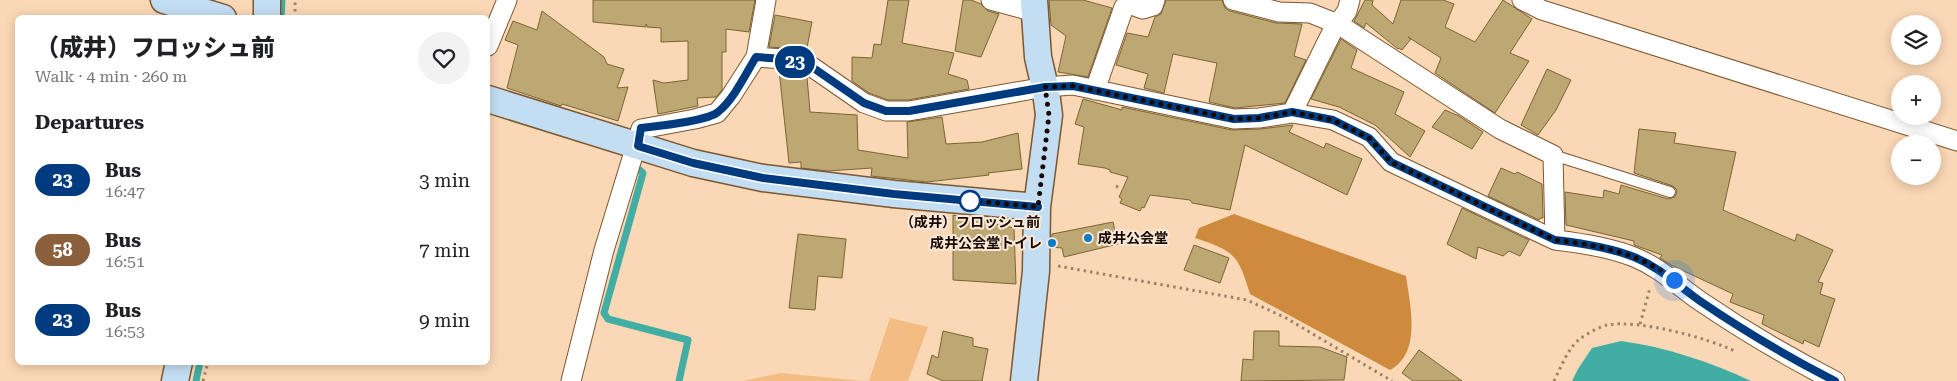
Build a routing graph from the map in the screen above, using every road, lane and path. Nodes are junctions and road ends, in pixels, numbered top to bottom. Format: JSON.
{"nodes":[{"id":1,"x":164,"y":0,"type":"edge"},
{"id":2,"x":267,"y":0,"type":"edge"},
{"id":3,"x":295,"y":0,"type":"edge"},
{"id":4,"x":507,"y":0,"type":"edge"},
{"id":5,"x":766,"y":0,"type":"edge"},
{"id":6,"x":992,"y":0,"type":"edge"},
{"id":7,"x":1155,"y":0,"type":"edge"},
{"id":8,"x":1233,"y":0,"type":"edge"},
{"id":9,"x":1350,"y":0,"type":"edge"},
{"id":10,"x":1522,"y":0,"type":"edge"},
{"id":11,"x":1034,"y":6,"type":"edge"},
{"id":12,"x":213,"y":15,"type":"edge"},
{"id":13,"x":267,"y":15,"type":"edge"},
{"id":14,"x":295,"y":15,"type":"edge"},
{"id":15,"x":1338,"y":24,"type":"junction"},
{"id":16,"x":490,"y":41,"type":"edge"},
{"id":17,"x":756,"y":57,"type":"junction"},
{"id":18,"x":1045,"y":87,"type":"junction"},
{"id":19,"x":1095,"y":90,"type":"junction"},
{"id":20,"x":490,"y":100,"type":"edge"},
{"id":21,"x":1292,"y":112,"type":"junction"},
{"id":22,"x":1957,"y":141,"type":"edge"},
{"id":23,"x":636,"y":148,"type":"junction"},
{"id":24,"x":1553,"y":155,"type":"junction"},
{"id":25,"x":1116,"y":186,"type":"dead end"},
{"id":26,"x":1121,"y":189,"type":"dead end"},
{"id":27,"x":1670,"y":192,"type":"dead end"},
{"id":28,"x":1038,"y":207,"type":"junction"},
{"id":29,"x":1555,"y":240,"type":"junction"},
{"id":30,"x":1036,"y":271,"type":"junction"},
{"id":31,"x":1648,"y":292,"type":"dead end"},
{"id":32,"x":1640,"y":324,"type":"junction"},
{"id":33,"x":1739,"y":353,"type":"dead end"},
{"id":34,"x":178,"y":365,"type":"edge"},
{"id":35,"x":207,"y":365,"type":"edge"},
{"id":36,"x":174,"y":381,"type":"edge"},
{"id":37,"x":203,"y":381,"type":"edge"},
{"id":38,"x":571,"y":381,"type":"edge"},
{"id":39,"x":1024,"y":381,"type":"edge"},
{"id":40,"x":1392,"y":381,"type":"edge"},
{"id":41,"x":1554,"y":381,"type":"edge"},
{"id":42,"x":1835,"y":381,"type":"edge"}],
"edges":[{"from":1,"to":12,"type":"street"},
{"from":2,"to":13,"type":"street"},
{"from":3,"to":14,"type":"path"},
{"from":4,"to":16,"type":"street"},
{"from":5,"to":17,"type":"street"},
{"from":6,"to":11,"type":"street"},
{"from":7,"to":19,"type":"street"},
{"from":8,"to":15,"type":"street"},
{"from":9,"to":15,"type":"street"},
{"from":10,"to":22,"type":"street"},
{"from":11,"to":18,"type":"street"},
{"from":15,"to":21,"type":"street"},
{"from":15,"to":24,"type":"street"},
{"from":17,"to":18,"type":"street"},
{"from":17,"to":23,"type":"street"},
{"from":18,"to":19,"type":"street"},
{"from":18,"to":28,"type":"street"},
{"from":19,"to":21,"type":"street"},
{"from":20,"to":23,"type":"street"},
{"from":21,"to":29,"type":"street"},
{"from":23,"to":28,"type":"street"},
{"from":23,"to":38,"type":"street"},
{"from":24,"to":27,"type":"lane"},
{"from":24,"to":29,"type":"street"},
{"from":25,"to":26,"type":"path"},
{"from":28,"to":30,"type":"street"},
{"from":29,"to":42,"type":"street"},
{"from":30,"to":39,"type":"street"},
{"from":30,"to":40,"type":"path"},
{"from":31,"to":32,"type":"path"},
{"from":32,"to":33,"type":"path"},
{"from":32,"to":41,"type":"path"},
{"from":34,"to":36,"type":"street"},
{"from":35,"to":37,"type":"path"}]}
